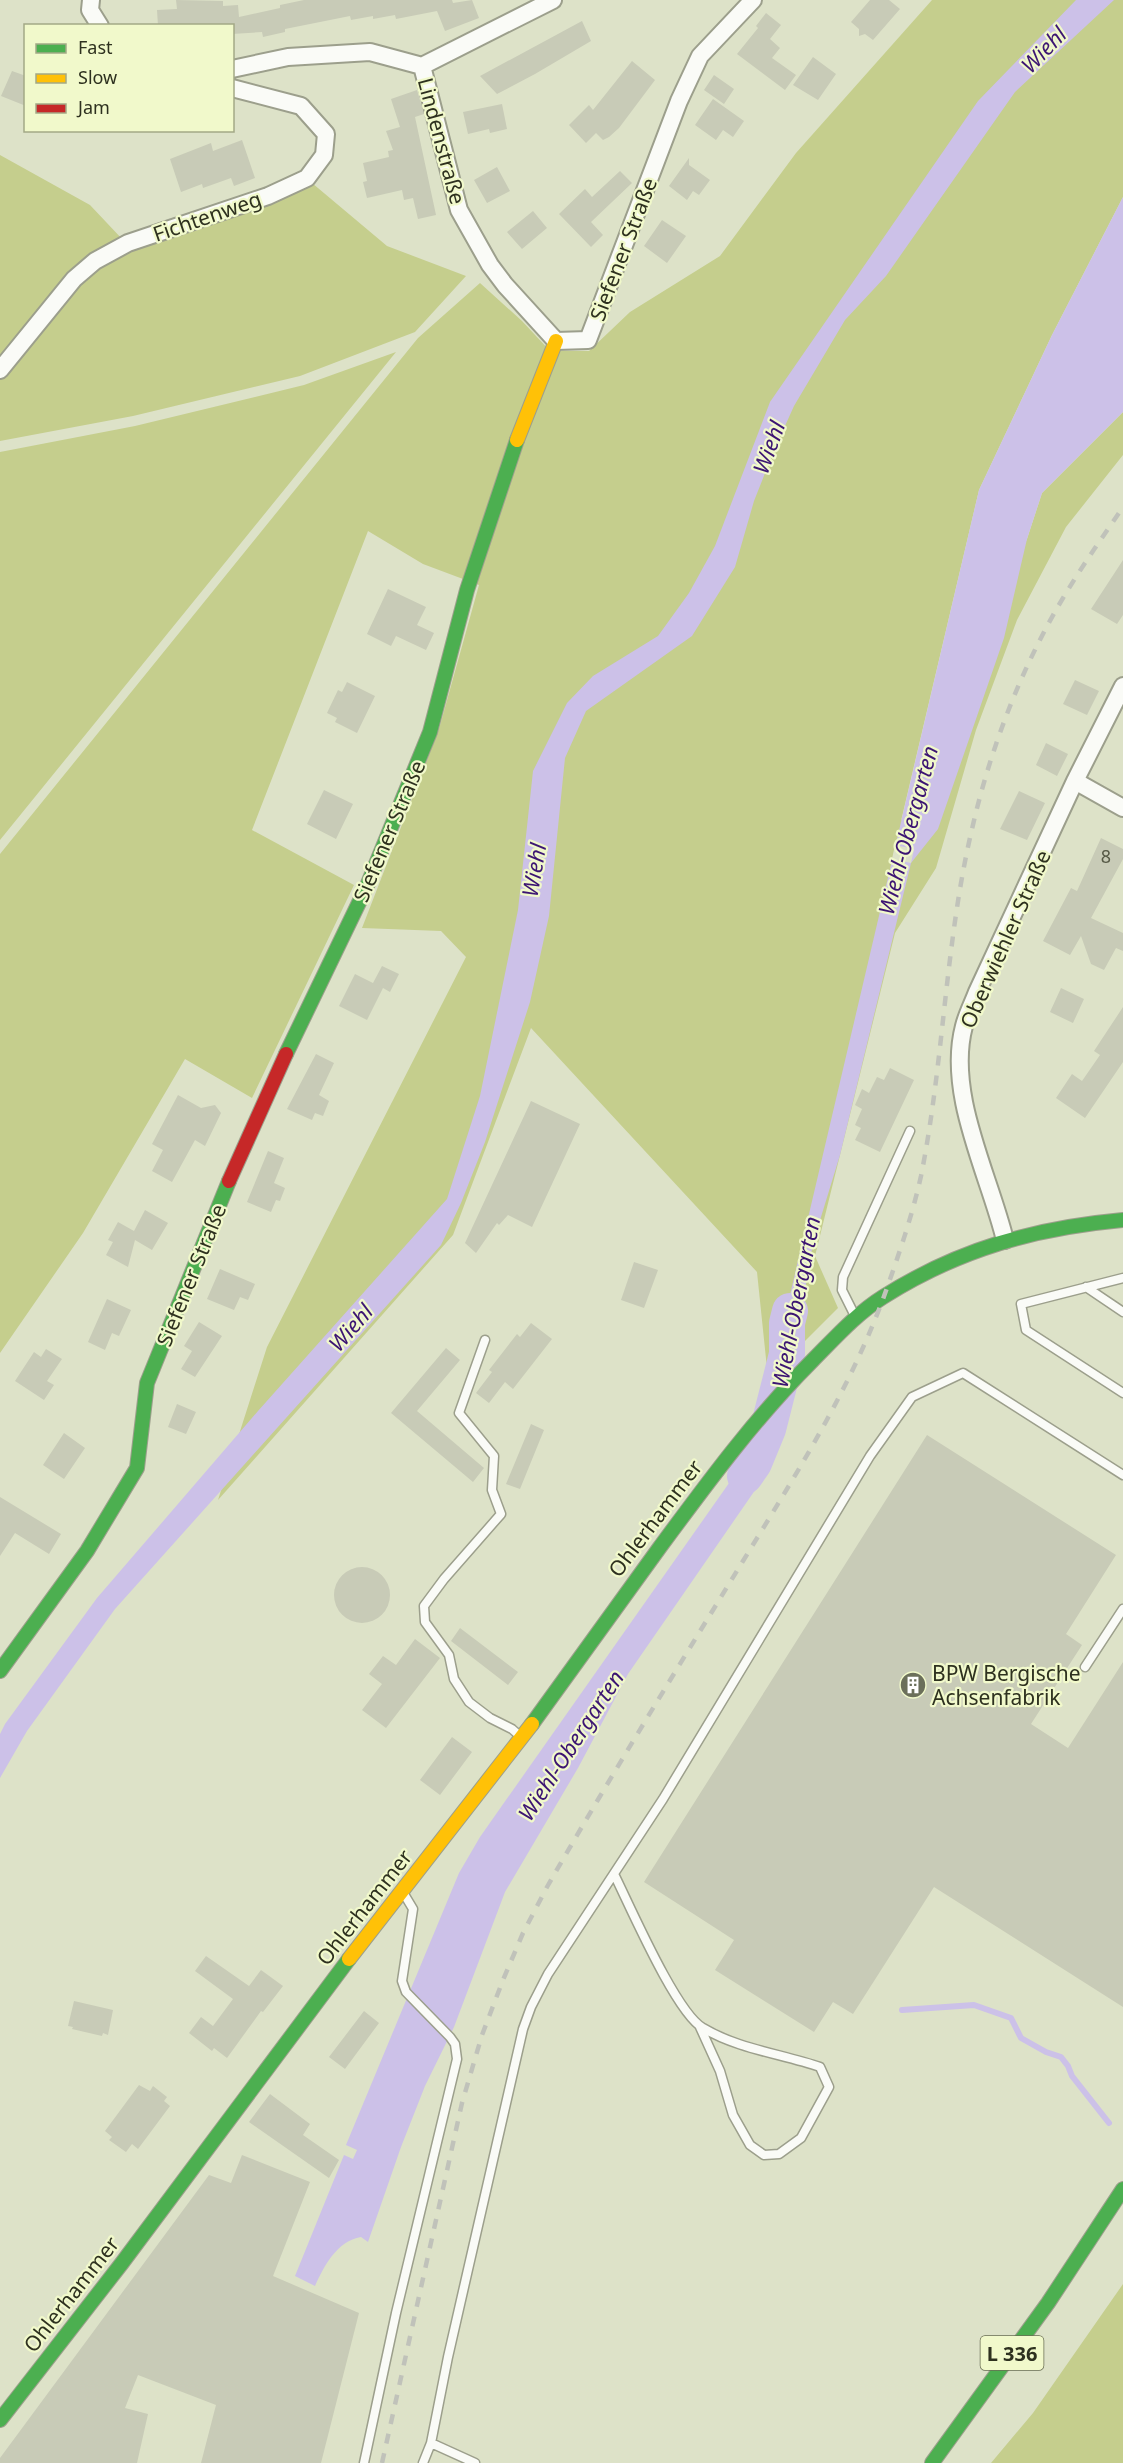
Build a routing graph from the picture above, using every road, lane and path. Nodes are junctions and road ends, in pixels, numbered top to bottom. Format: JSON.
{"nodes":[{"id":1,"x":91,"y":0,"type":"edge"},
{"id":2,"x":553,"y":0,"type":"edge"},
{"id":3,"x":753,"y":0,"type":"edge"},
{"id":4,"x":99,"y":24,"type":"edge"},
{"id":5,"x":422,"y":66,"type":"junction"},
{"id":6,"x":234,"y":69,"type":"edge"},
{"id":7,"x":234,"y":88,"type":"edge"},
{"id":8,"x":556,"y":341,"type":"junction"},
{"id":9,"x":0,"y":370,"type":"edge"},
{"id":10,"x":1123,"y":686,"type":"edge"},
{"id":11,"x":1075,"y":781,"type":"junction"},
{"id":12,"x":1123,"y":808,"type":"edge"},
{"id":13,"x":910,"y":1131,"type":"dead end"},
{"id":14,"x":1123,"y":1220,"type":"edge"},
{"id":15,"x":1005,"y":1240,"type":"junction"},
{"id":16,"x":1123,"y":1278,"type":"edge"},
{"id":17,"x":1086,"y":1287,"type":"junction"},
{"id":18,"x":1123,"y":1312,"type":"edge"},
{"id":19,"x":856,"y":1317,"type":"junction"},
{"id":20,"x":486,"y":1340,"type":"dead end"},
{"id":21,"x":1123,"y":1393,"type":"edge"},
{"id":22,"x":1123,"y":1475,"type":"edge"},
{"id":23,"x":1123,"y":1609,"type":"edge"},
{"id":24,"x":1085,"y":1667,"type":"dead end"},
{"id":25,"x":0,"y":1671,"type":"edge"},
{"id":26,"x":522,"y":1737,"type":"junction"},
{"id":27,"x":614,"y":1874,"type":"junction"},
{"id":28,"x":402,"y":1890,"type":"junction"},
{"id":29,"x":700,"y":2027,"type":"junction"},
{"id":30,"x":1123,"y":2189,"type":"edge"},
{"id":31,"x":0,"y":2420,"type":"edge"},
{"id":32,"x":431,"y":2443,"type":"junction"},
{"id":33,"x":364,"y":2463,"type":"edge"},
{"id":34,"x":423,"y":2463,"type":"edge"},
{"id":35,"x":475,"y":2463,"type":"edge"},
{"id":36,"x":932,"y":2463,"type":"edge"}],
"edges":[{"from":1,"to":4,"type":"street"},
{"from":2,"to":5,"type":"street"},
{"from":3,"to":8,"type":"street","name":"Siefener Straße"},
{"from":5,"to":6,"type":"street","name":"Lindenstraße"},
{"from":5,"to":8,"type":"street","name":"Lindenstraße"},
{"from":7,"to":9,"type":"street","name":"Fichtenweg"},
{"from":8,"to":25,"type":"street","name":"Siefener Straße"},
{"from":10,"to":11,"type":"street","name":"Oberwiehler Straße"},
{"from":11,"to":12,"type":"street"},
{"from":11,"to":15,"type":"street","name":"Oberwiehler Straße"},
{"from":13,"to":19,"type":"lane"},
{"from":14,"to":15,"type":"street"},
{"from":15,"to":19,"type":"street"},
{"from":16,"to":17,"type":"lane"},
{"from":17,"to":18,"type":"lane"},
{"from":17,"to":21,"type":"lane"},
{"from":19,"to":26,"type":"street","name":"Ohlerhammer"},
{"from":20,"to":26,"type":"lane"},
{"from":22,"to":27,"type":"lane"},
{"from":23,"to":24,"type":"lane"},
{"from":26,"to":28,"type":"street","name":"Ohlerhammer"},
{"from":27,"to":29,"type":"lane"},
{"from":27,"to":32,"type":"lane"},
{"from":28,"to":31,"type":"street","name":"Ohlerhammer"},
{"from":28,"to":33,"type":"lane"},
{"from":29,"to":29,"type":"lane"},
{"from":30,"to":36,"type":"street","number":"L 336"},
{"from":32,"to":34,"type":"lane"},
{"from":32,"to":35,"type":"lane"}]}
